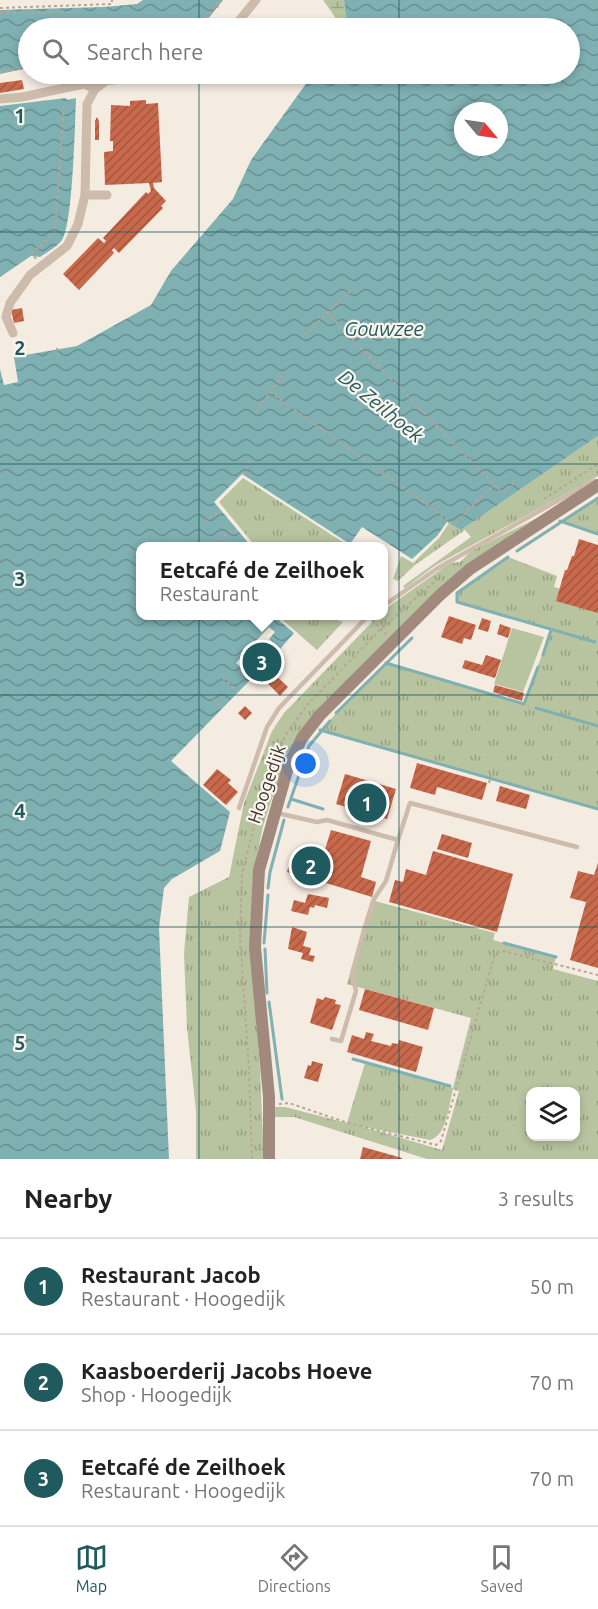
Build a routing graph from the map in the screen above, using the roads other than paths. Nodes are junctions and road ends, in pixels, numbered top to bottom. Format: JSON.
{"nodes":[{"id":1,"x":256,"y":0,"type":"edge"},
{"id":2,"x":241,"y":18,"type":"edge"},
{"id":3,"x":101,"y":84,"type":"edge"},
{"id":4,"x":95,"y":88,"type":"junction"},
{"id":5,"x":0,"y":99,"type":"edge"},
{"id":6,"x":85,"y":195,"type":"junction"},
{"id":7,"x":107,"y":195,"type":"dead end"},
{"id":8,"x":13,"y":333,"type":"dead end"},
{"id":9,"x":598,"y":481,"type":"edge"},
{"id":10,"x":598,"y":486,"type":"edge"},
{"id":11,"x":388,"y":603,"type":"edge"},
{"id":12,"x":363,"y":620,"type":"edge"},
{"id":13,"x":239,"y":808,"type":"dead end"},
{"id":14,"x":274,"y":813,"type":"junction"},
{"id":15,"x":398,"y":840,"type":"junction"},
{"id":16,"x":577,"y":847,"type":"dead end"},
{"id":17,"x":332,"y":1039,"type":"dead end"},
{"id":18,"x":269,"y":1159,"type":"edge"}],
"edges":[{"from":1,"to":2,"type":"street"},
{"from":3,"to":4,"type":"street"},
{"from":4,"to":5,"type":"street"},
{"from":4,"to":6,"type":"street"},
{"from":6,"to":7,"type":"street"},
{"from":6,"to":8,"type":"street"},
{"from":9,"to":11,"type":"lane"},
{"from":10,"to":14,"type":"street","name":"Hoogedijk"},
{"from":12,"to":13,"type":"lane"},
{"from":14,"to":15,"type":"lane"},
{"from":14,"to":18,"type":"street","name":"Hoogedijk"},
{"from":15,"to":16,"type":"lane"},
{"from":15,"to":17,"type":"lane"}]}
